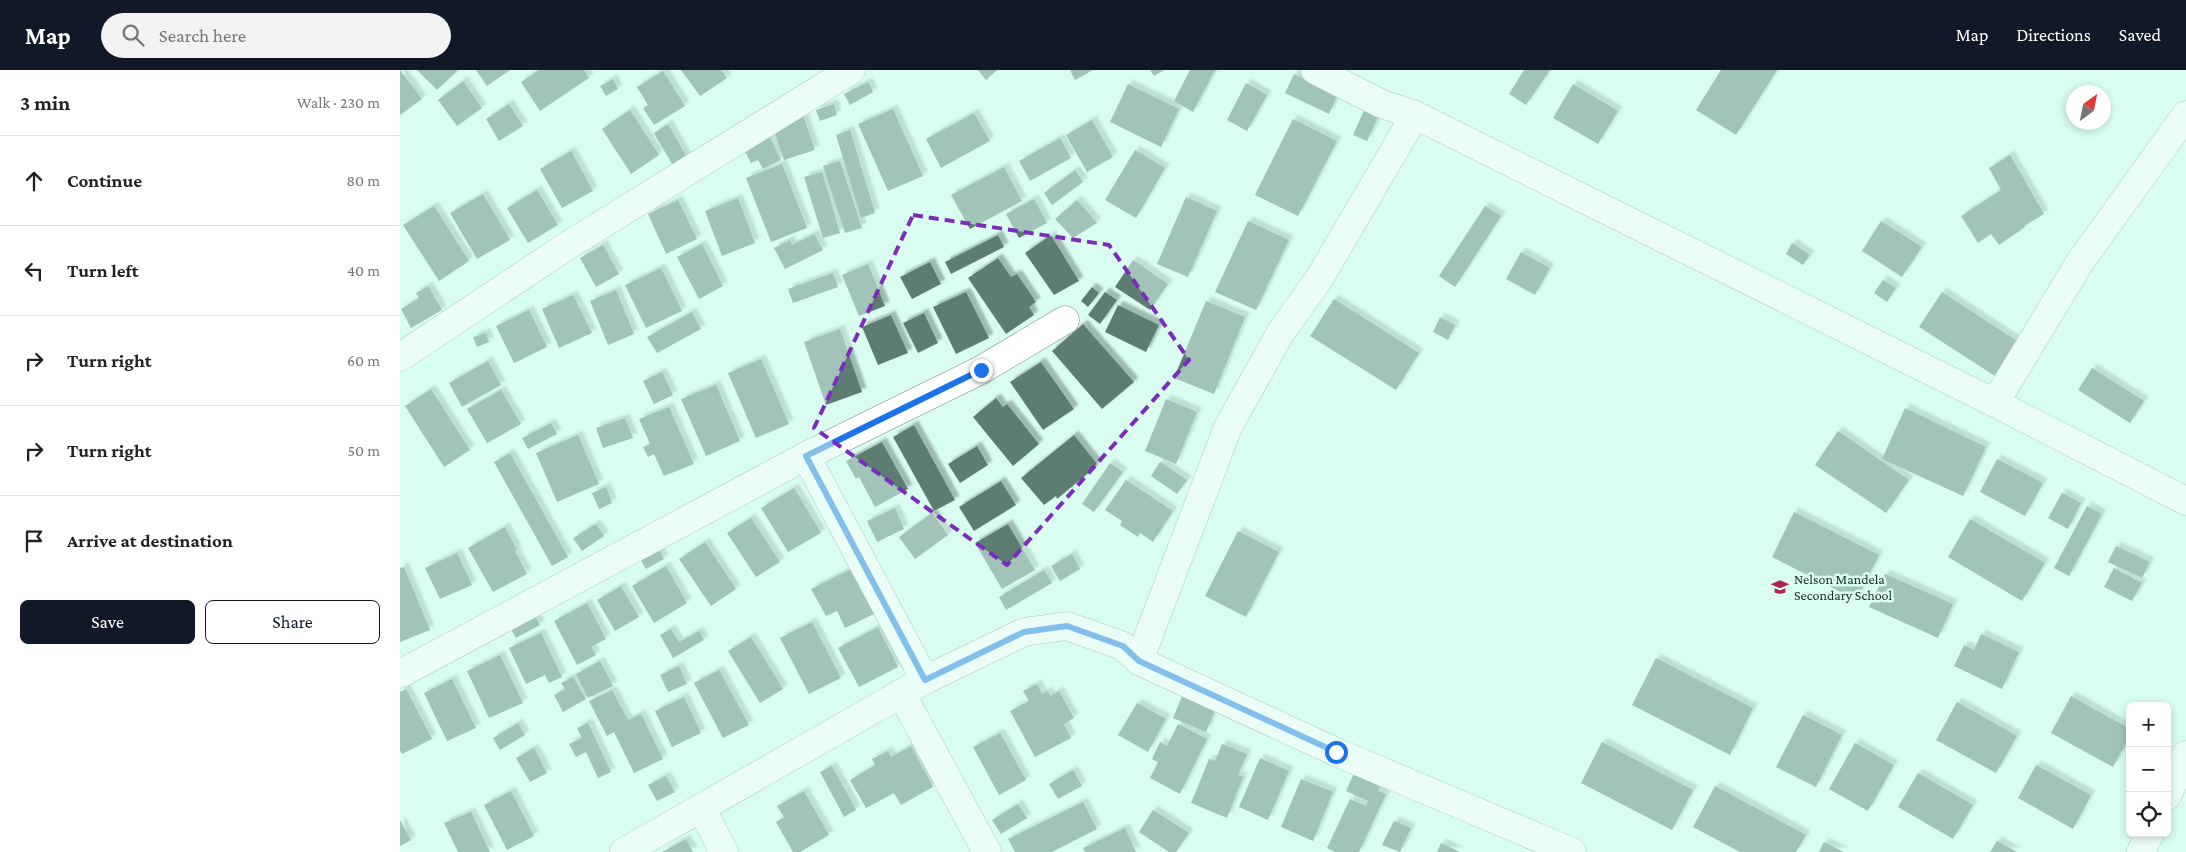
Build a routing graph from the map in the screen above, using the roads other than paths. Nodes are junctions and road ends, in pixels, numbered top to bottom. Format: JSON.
{"nodes":[{"id":1,"x":851,"y":70,"type":"edge"},
{"id":2,"x":1315,"y":70,"type":"edge"},
{"id":3,"x":1415,"y":115,"type":"junction"},
{"id":4,"x":2186,"y":115,"type":"edge"},
{"id":5,"x":1065,"y":320,"type":"dead end"},
{"id":6,"x":400,"y":357,"type":"edge"},
{"id":7,"x":1994,"y":403,"type":"junction"},
{"id":8,"x":806,"y":456,"type":"junction"},
{"id":9,"x":2186,"y":501,"type":"edge"},
{"id":10,"x":1139,"y":661,"type":"junction"},
{"id":11,"x":400,"y":674,"type":"edge"},
{"id":12,"x":925,"y":680,"type":"junction"},
{"id":13,"x":901,"y":694,"type":"junction"},
{"id":14,"x":2186,"y":755,"type":"edge"},
{"id":15,"x":2169,"y":792,"type":"edge"},
{"id":16,"x":701,"y":808,"type":"junction"},
{"id":17,"x":2148,"y":837,"type":"edge"},
{"id":18,"x":624,"y":852,"type":"edge"},
{"id":19,"x":724,"y":852,"type":"edge"},
{"id":20,"x":988,"y":852,"type":"edge"},
{"id":21,"x":1572,"y":852,"type":"edge"},
{"id":22,"x":2141,"y":852,"type":"edge"}],
"edges":[{"from":1,"to":6,"type":"street"},
{"from":2,"to":3,"type":"street"},
{"from":3,"to":7,"type":"street"},
{"from":3,"to":10,"type":"street"},
{"from":4,"to":7,"type":"street"},
{"from":5,"to":8,"type":"street"},
{"from":7,"to":9,"type":"street"},
{"from":8,"to":11,"type":"street"},
{"from":8,"to":12,"type":"street"},
{"from":10,"to":12,"type":"street"},
{"from":10,"to":21,"type":"street"},
{"from":12,"to":13,"type":"street"},
{"from":13,"to":16,"type":"street"},
{"from":13,"to":20,"type":"street"},
{"from":14,"to":15,"type":"street"},
{"from":16,"to":18,"type":"street"},
{"from":16,"to":19,"type":"street"},
{"from":17,"to":22,"type":"street"}]}
